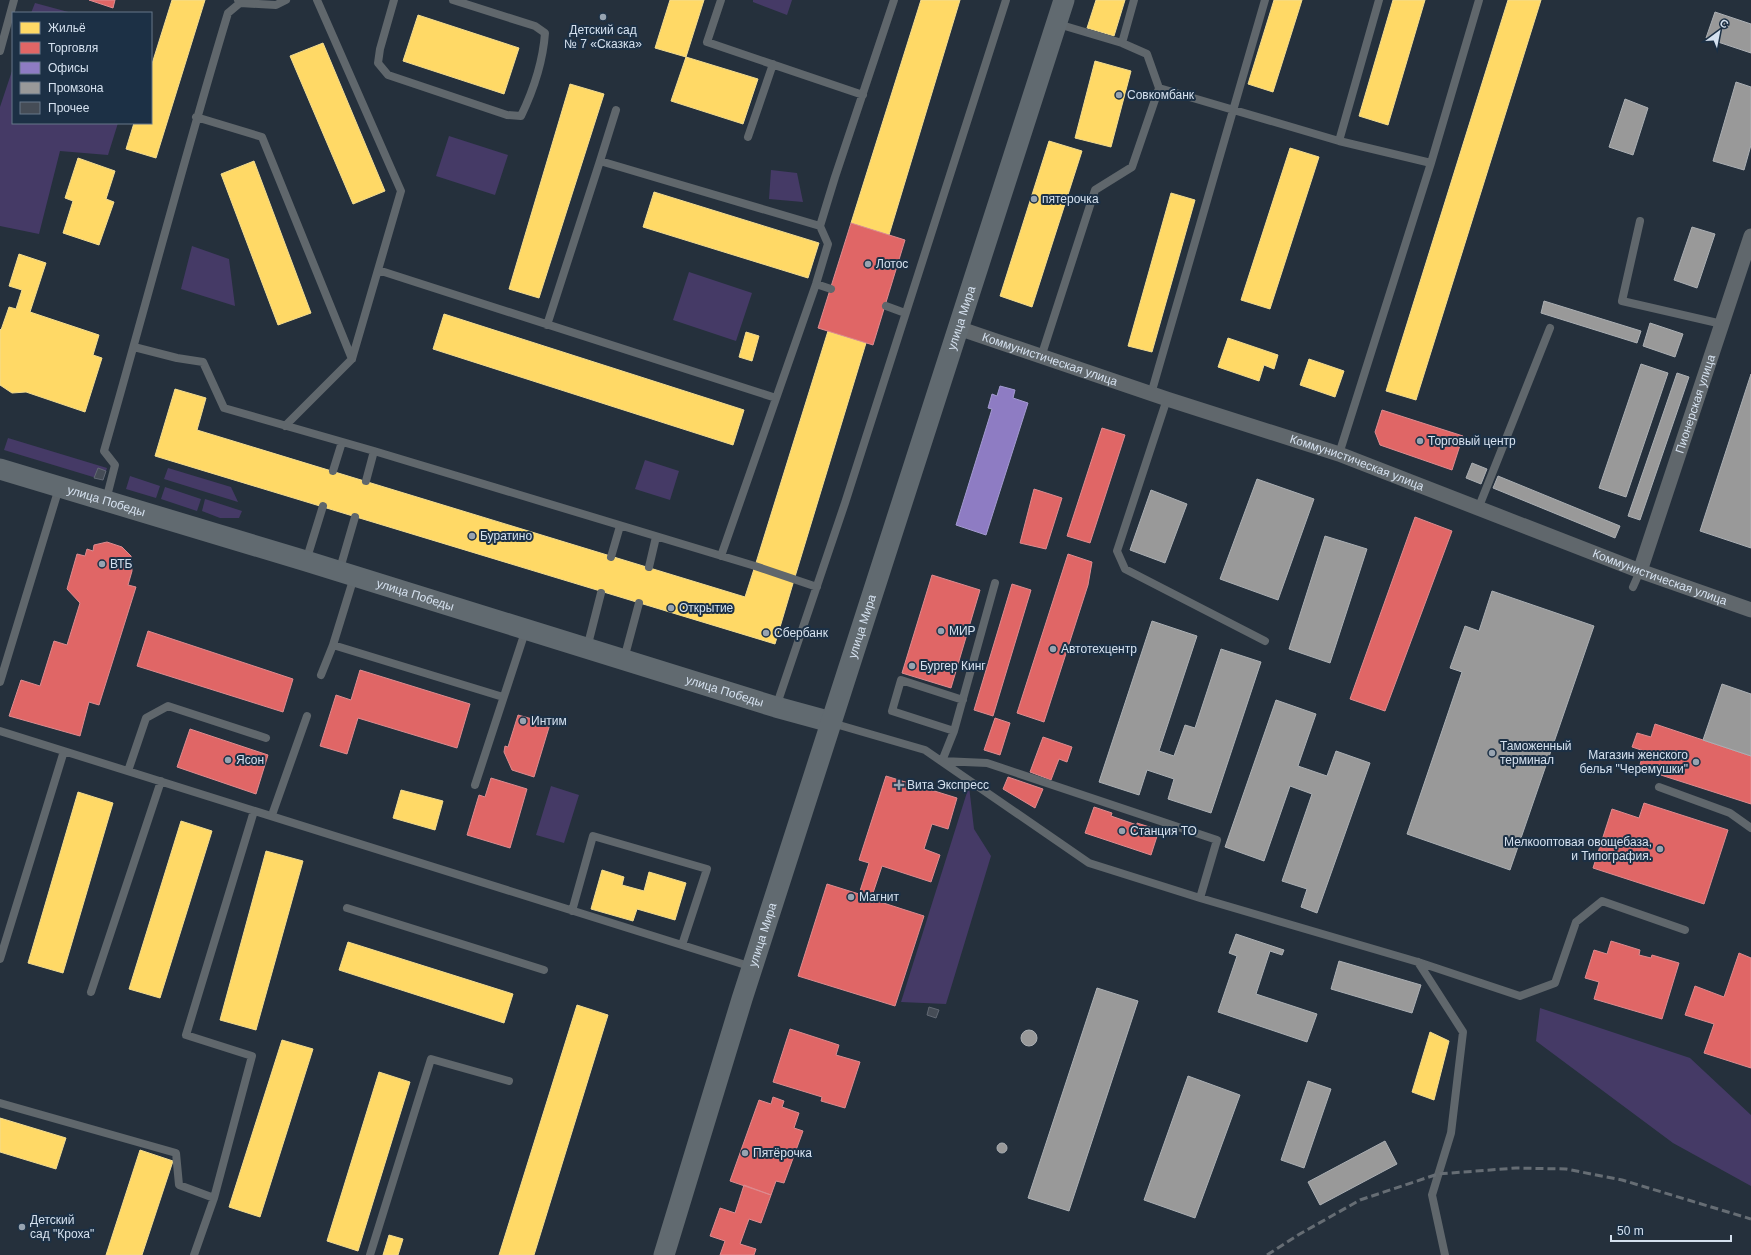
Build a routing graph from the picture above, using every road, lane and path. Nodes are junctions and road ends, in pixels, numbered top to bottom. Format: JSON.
{"nodes":[{"id":1,"x":14,"y":0,"type":"edge"},
{"id":2,"x":286,"y":0,"type":"edge"},
{"id":3,"x":317,"y":0,"type":"edge"},
{"id":4,"x":394,"y":0,"type":"edge"},
{"id":5,"x":453,"y":0,"type":"edge"},
{"id":6,"x":721,"y":0,"type":"edge"},
{"id":7,"x":894,"y":0,"type":"edge"},
{"id":8,"x":1006,"y":0,"type":"edge"},
{"id":9,"x":1064,"y":0,"type":"edge"},
{"id":10,"x":1134,"y":0,"type":"edge"},
{"id":11,"x":1265,"y":0,"type":"edge"},
{"id":12,"x":1379,"y":0,"type":"edge"},
{"id":13,"x":1479,"y":0,"type":"edge"},
{"id":14,"x":239,"y":1,"type":"edge"},
{"id":15,"x":1057,"y":23,"type":"junction"},
{"id":16,"x":1122,"y":43,"type":"junction"},
{"id":17,"x":0,"y":51,"type":"edge"},
{"id":18,"x":774,"y":64,"type":"junction"},
{"id":19,"x":1158,"y":88,"type":"junction"},
{"id":20,"x":863,"y":95,"type":"junction"},
{"id":21,"x":616,"y":110,"type":"dead end"},
{"id":22,"x":1234,"y":110,"type":"junction"},
{"id":23,"x":196,"y":117,"type":"junction"},
{"id":24,"x":748,"y":137,"type":"dead end"},
{"id":25,"x":1339,"y":141,"type":"junction"},
{"id":26,"x":600,"y":160,"type":"junction"},
{"id":27,"x":1431,"y":163,"type":"junction"},
{"id":28,"x":1640,"y":221,"type":"dead end"},
{"id":29,"x":820,"y":226,"type":"junction"},
{"id":30,"x":1751,"y":236,"type":"edge"},
{"id":31,"x":378,"y":270,"type":"junction"},
{"id":32,"x":816,"y":284,"type":"junction"},
{"id":33,"x":831,"y":289,"type":"dead end"},
{"id":34,"x":886,"y":306,"type":"dead end"},
{"id":35,"x":906,"y":313,"type":"junction"},
{"id":36,"x":1722,"y":324,"type":"junction"},
{"id":37,"x":547,"y":326,"type":"junction"},
{"id":38,"x":958,"y":328,"type":"junction"},
{"id":39,"x":1550,"y":328,"type":"dead end"},
{"id":40,"x":134,"y":347,"type":"junction"},
{"id":41,"x":1041,"y":357,"type":"junction"},
{"id":42,"x":352,"y":359,"type":"junction"},
{"id":43,"x":1151,"y":394,"type":"junction"},
{"id":44,"x":776,"y":398,"type":"junction"},
{"id":45,"x":1167,"y":399,"type":"junction"},
{"id":46,"x":285,"y":426,"type":"junction"},
{"id":47,"x":342,"y":442,"type":"junction"},
{"id":48,"x":374,"y":451,"type":"junction"},
{"id":49,"x":1339,"y":454,"type":"junction"},
{"id":50,"x":0,"y":469,"type":"edge"},
{"id":51,"x":334,"y":471,"type":"dead end"},
{"id":52,"x":366,"y":480,"type":"dead end"},
{"id":53,"x":59,"y":488,"type":"junction"},
{"id":54,"x":106,"y":501,"type":"junction"},
{"id":55,"x":323,"y":506,"type":"dead end"},
{"id":56,"x":1478,"y":508,"type":"junction"},
{"id":57,"x":355,"y":517,"type":"dead end"},
{"id":58,"x":620,"y":526,"type":"junction"},
{"id":59,"x":656,"y":537,"type":"junction"},
{"id":60,"x":611,"y":556,"type":"dead end"},
{"id":61,"x":721,"y":556,"type":"junction"},
{"id":62,"x":306,"y":561,"type":"junction"},
{"id":63,"x":648,"y":567,"type":"dead end"},
{"id":64,"x":1640,"y":571,"type":"junction"},
{"id":65,"x":347,"y":574,"type":"junction"},
{"id":66,"x":995,"y":583,"type":"dead end"},
{"id":67,"x":817,"y":587,"type":"junction"},
{"id":68,"x":1633,"y":587,"type":"dead end"},
{"id":69,"x":601,"y":592,"type":"dead end"},
{"id":70,"x":639,"y":603,"type":"dead end"},
{"id":71,"x":1751,"y":610,"type":"edge"},
{"id":72,"x":526,"y":628,"type":"junction"},
{"id":73,"x":1265,"y":642,"type":"dead end"},
{"id":74,"x":333,"y":645,"type":"junction"},
{"id":75,"x":587,"y":648,"type":"junction"},
{"id":76,"x":624,"y":659,"type":"junction"},
{"id":77,"x":321,"y":675,"type":"dead end"},
{"id":78,"x":0,"y":682,"type":"edge"},
{"id":79,"x":503,"y":697,"type":"junction"},
{"id":80,"x":963,"y":700,"type":"junction"},
{"id":81,"x":776,"y":708,"type":"junction"},
{"id":82,"x":307,"y":716,"type":"dead end"},
{"id":83,"x":831,"y":722,"type":"junction"},
{"id":84,"x":0,"y":731,"type":"edge"},
{"id":85,"x":954,"y":731,"type":"junction"},
{"id":86,"x":266,"y":738,"type":"dead end"},
{"id":87,"x":64,"y":751,"type":"junction"},
{"id":88,"x":942,"y":760,"type":"junction"},
{"id":89,"x":128,"y":771,"type":"junction"},
{"id":90,"x":161,"y":781,"type":"junction"},
{"id":91,"x":475,"y":786,"type":"dead end"},
{"id":92,"x":1659,"y":787,"type":"dead end"},
{"id":93,"x":254,"y":811,"type":"junction"},
{"id":94,"x":272,"y":815,"type":"junction"},
{"id":95,"x":1751,"y":828,"type":"edge"},
{"id":96,"x":1200,"y":898,"type":"junction"},
{"id":97,"x":347,"y":908,"type":"dead end"},
{"id":98,"x":572,"y":911,"type":"junction"},
{"id":99,"x":1685,"y":930,"type":"dead end"},
{"id":100,"x":4,"y":934,"type":"edge"},
{"id":101,"x":682,"y":945,"type":"junction"},
{"id":102,"x":0,"y":958,"type":"edge"},
{"id":103,"x":1418,"y":962,"type":"junction"},
{"id":104,"x":752,"y":968,"type":"junction"},
{"id":105,"x":544,"y":970,"type":"dead end"},
{"id":106,"x":91,"y":992,"type":"dead end"},
{"id":107,"x":509,"y":1081,"type":"dead end"},
{"id":108,"x":0,"y":1104,"type":"edge"},
{"id":109,"x":214,"y":1198,"type":"junction"},
{"id":110,"x":194,"y":1255,"type":"edge"},
{"id":111,"x":370,"y":1255,"type":"edge"},
{"id":112,"x":664,"y":1255,"type":"edge"},
{"id":113,"x":1445,"y":1255,"type":"edge"}],
"edges":[{"from":1,"to":17,"type":"lane"},
{"from":2,"to":14,"type":"lane"},
{"from":3,"to":31,"type":"lane"},
{"from":4,"to":5,"type":"lane"},
{"from":6,"to":18,"type":"lane"},
{"from":7,"to":20,"type":"lane"},
{"from":8,"to":35,"type":"lane"},
{"from":9,"to":15,"type":"main road","name":"улица Мира"},
{"from":10,"to":16,"type":"lane"},
{"from":11,"to":22,"type":"lane"},
{"from":12,"to":25,"type":"lane"},
{"from":13,"to":27,"type":"lane"},
{"from":14,"to":23,"type":"lane"},
{"from":15,"to":16,"type":"lane"},
{"from":15,"to":38,"type":"main road","name":"улица Мира"},
{"from":16,"to":19,"type":"lane"},
{"from":18,"to":20,"type":"lane"},
{"from":18,"to":24,"type":"lane"},
{"from":19,"to":22,"type":"lane"},
{"from":19,"to":41,"type":"lane"},
{"from":20,"to":29,"type":"lane"},
{"from":21,"to":26,"type":"lane"},
{"from":22,"to":25,"type":"lane"},
{"from":22,"to":43,"type":"lane"},
{"from":23,"to":40,"type":"lane"},
{"from":23,"to":42,"type":"lane"},
{"from":25,"to":27,"type":"lane"},
{"from":26,"to":29,"type":"lane"},
{"from":26,"to":37,"type":"lane"},
{"from":27,"to":49,"type":"lane"},
{"from":28,"to":36,"type":"lane"},
{"from":29,"to":32,"type":"lane"},
{"from":30,"to":36,"type":"street","name":"Пионерская улица"},
{"from":31,"to":37,"type":"lane"},
{"from":31,"to":42,"type":"lane"},
{"from":32,"to":33,"type":"lane"},
{"from":32,"to":44,"type":"lane"},
{"from":34,"to":35,"type":"lane"},
{"from":35,"to":67,"type":"lane"},
{"from":36,"to":64,"type":"street","name":"Пионерская улица"},
{"from":37,"to":44,"type":"lane"},
{"from":38,"to":41,"type":"street","name":"Коммунистическая улица"},
{"from":38,"to":83,"type":"main road","name":"улица Мира"},
{"from":39,"to":56,"type":"lane"},
{"from":40,"to":46,"type":"lane"},
{"from":40,"to":54,"type":"lane"},
{"from":41,"to":43,"type":"street","name":"Коммунистическая улица"},
{"from":42,"to":46,"type":"lane"},
{"from":43,"to":45,"type":"street","name":"Коммунистическая улица"},
{"from":44,"to":61,"type":"lane"},
{"from":45,"to":49,"type":"street","name":"Коммунистическая улица"},
{"from":45,"to":73,"type":"lane"},
{"from":46,"to":47,"type":"lane"},
{"from":47,"to":48,"type":"lane"},
{"from":47,"to":51,"type":"lane"},
{"from":48,"to":52,"type":"lane"},
{"from":48,"to":58,"type":"lane"},
{"from":49,"to":56,"type":"street","name":"Коммунистическая улица"},
{"from":50,"to":53,"type":"main road","name":"улица Победы"},
{"from":53,"to":54,"type":"main road","name":"улица Победы"},
{"from":53,"to":78,"type":"lane"},
{"from":54,"to":62,"type":"main road","name":"улица Победы"},
{"from":55,"to":62,"type":"lane"},
{"from":56,"to":64,"type":"street","name":"Коммунистическая улица"},
{"from":57,"to":65,"type":"lane"},
{"from":58,"to":59,"type":"lane"},
{"from":58,"to":60,"type":"lane"},
{"from":59,"to":61,"type":"lane"},
{"from":59,"to":63,"type":"lane"},
{"from":61,"to":67,"type":"lane"},
{"from":62,"to":65,"type":"main road","name":"улица Победы"},
{"from":64,"to":68,"type":"lane"},
{"from":64,"to":71,"type":"street","name":"Коммунистическая улица"},
{"from":65,"to":72,"type":"main road","name":"улица Победы"},
{"from":65,"to":74,"type":"lane"},
{"from":66,"to":80,"type":"lane"},
{"from":67,"to":81,"type":"lane"},
{"from":69,"to":75,"type":"lane"},
{"from":70,"to":76,"type":"lane"},
{"from":72,"to":75,"type":"main road","name":"улица Победы"},
{"from":72,"to":79,"type":"lane"},
{"from":74,"to":77,"type":"lane"},
{"from":74,"to":79,"type":"lane"},
{"from":75,"to":76,"type":"main road","name":"улица Победы"},
{"from":76,"to":81,"type":"main road","name":"улица Победы"},
{"from":79,"to":91,"type":"lane"},
{"from":80,"to":85,"type":"lane"},
{"from":80,"to":85,"type":"lane"},
{"from":81,"to":83,"type":"main road","name":"улица Победы"},
{"from":82,"to":94,"type":"lane"},
{"from":83,"to":88,"type":"lane"},
{"from":83,"to":104,"type":"main road","name":"улица Мира"},
{"from":84,"to":87,"type":"lane"},
{"from":85,"to":88,"type":"lane"},
{"from":86,"to":89,"type":"lane"},
{"from":87,"to":89,"type":"lane"},
{"from":87,"to":100,"type":"lane"},
{"from":88,"to":96,"type":"lane"},
{"from":88,"to":96,"type":"lane"},
{"from":89,"to":90,"type":"lane"},
{"from":90,"to":93,"type":"lane"},
{"from":90,"to":106,"type":"lane"},
{"from":92,"to":95,"type":"lane"},
{"from":93,"to":94,"type":"lane"},
{"from":93,"to":109,"type":"lane"},
{"from":94,"to":98,"type":"lane"},
{"from":96,"to":103,"type":"lane"},
{"from":97,"to":105,"type":"lane"},
{"from":98,"to":101,"type":"lane"},
{"from":98,"to":101,"type":"lane"},
{"from":99,"to":103,"type":"lane"},
{"from":100,"to":102,"type":"lane"},
{"from":101,"to":104,"type":"lane"},
{"from":103,"to":113,"type":"lane"},
{"from":104,"to":112,"type":"main road","name":"улица Мира"},
{"from":107,"to":111,"type":"lane"},
{"from":108,"to":109,"type":"lane"},
{"from":109,"to":110,"type":"lane"}]}
